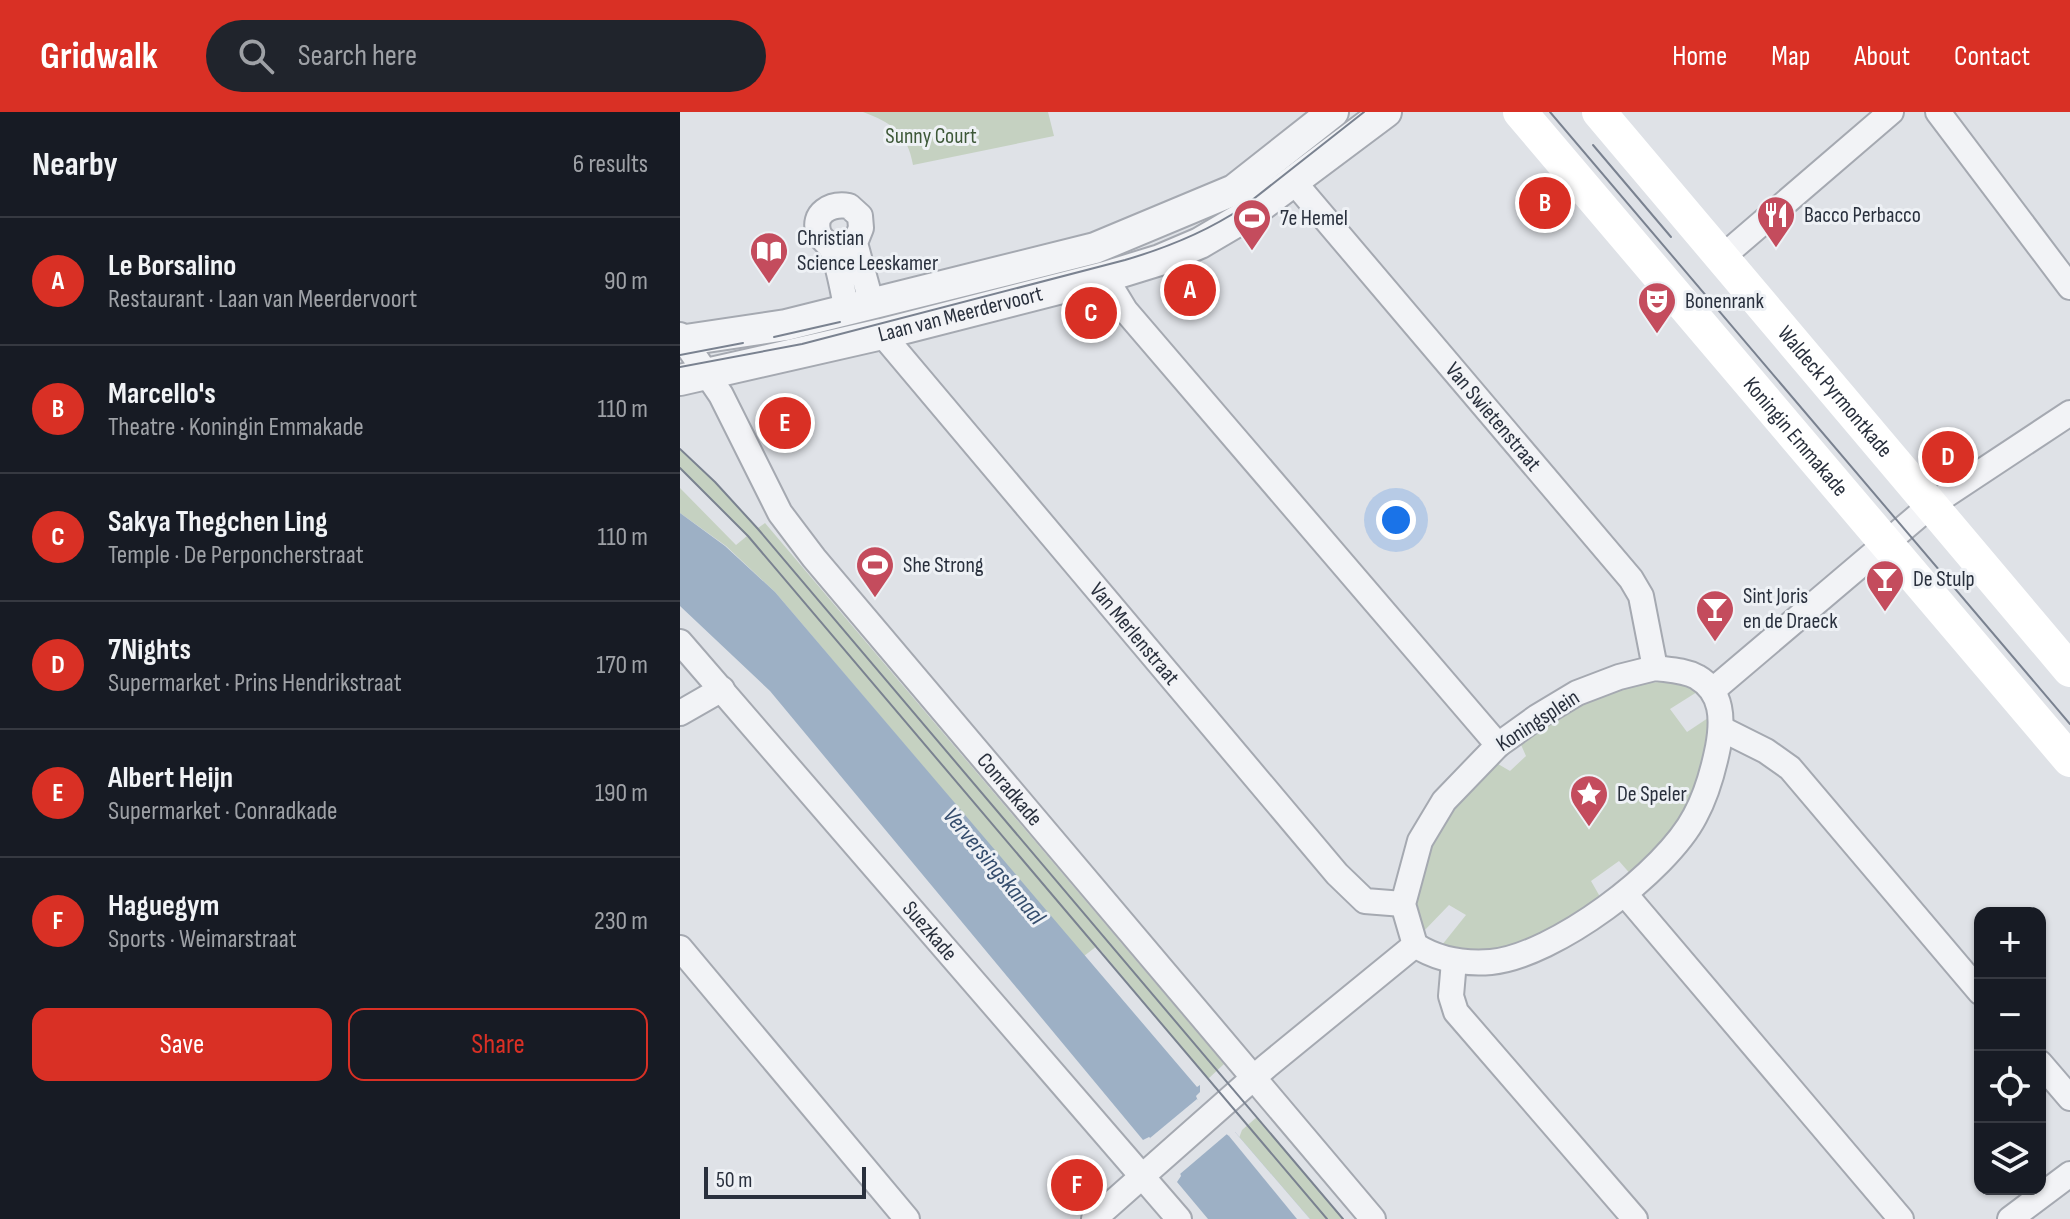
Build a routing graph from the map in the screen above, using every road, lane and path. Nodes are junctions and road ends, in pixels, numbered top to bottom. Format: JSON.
{"nodes":[{"id":1,"x":1333,"y":112,"type":"edge"},
{"id":2,"x":1386,"y":112,"type":"edge"},
{"id":3,"x":1520,"y":112,"type":"edge"},
{"id":4,"x":1599,"y":112,"type":"edge"},
{"id":5,"x":1891,"y":112,"type":"edge"},
{"id":6,"x":1938,"y":112,"type":"edge"},
{"id":7,"x":1294,"y":182,"type":"junction"},
{"id":8,"x":1721,"y":258,"type":"junction"},
{"id":9,"x":1105,"y":277,"type":"junction"},
{"id":10,"x":2070,"y":287,"type":"edge"},
{"id":11,"x":882,"y":334,"type":"junction"},
{"id":12,"x":681,"y":339,"type":"edge"},
{"id":13,"x":693,"y":376,"type":"edge"},
{"id":14,"x":2070,"y":413,"type":"edge"},
{"id":15,"x":1931,"y":505,"type":"junction"},
{"id":16,"x":1884,"y":543,"type":"junction"},
{"id":17,"x":680,"y":642,"type":"edge"},
{"id":18,"x":1655,"y":668,"type":"junction"},
{"id":19,"x":2070,"y":670,"type":"edge"},
{"id":20,"x":722,"y":689,"type":"junction"},
{"id":21,"x":1713,"y":690,"type":"junction"},
{"id":22,"x":680,"y":713,"type":"edge"},
{"id":23,"x":1722,"y":729,"type":"junction"},
{"id":24,"x":1498,"y":745,"type":"junction"},
{"id":25,"x":2070,"y":760,"type":"edge"},
{"id":26,"x":1625,"y":894,"type":"junction"},
{"id":27,"x":1403,"y":904,"type":"junction"},
{"id":28,"x":1415,"y":945,"type":"junction"},
{"id":29,"x":680,"y":948,"type":"edge"},
{"id":30,"x":1454,"y":961,"type":"junction"},
{"id":31,"x":1974,"y":985,"type":"edge"},
{"id":32,"x":2046,"y":1070,"type":"edge"},
{"id":33,"x":1253,"y":1079,"type":"junction"},
{"id":34,"x":2070,"y":1098,"type":"edge"},
{"id":35,"x":2070,"y":1174,"type":"edge"},
{"id":36,"x":1143,"y":1176,"type":"junction"},
{"id":37,"x":907,"y":1219,"type":"edge"},
{"id":38,"x":1094,"y":1219,"type":"edge"},
{"id":39,"x":1179,"y":1219,"type":"edge"},
{"id":40,"x":1373,"y":1219,"type":"edge"},
{"id":41,"x":1635,"y":1219,"type":"edge"},
{"id":42,"x":1901,"y":1219,"type":"edge"},
{"id":43,"x":2010,"y":1219,"type":"edge"}],
"edges":[{"from":1,"to":12,"type":"street","name":"Laan van Meerdervoort"},
{"from":2,"to":7,"type":"street","name":"Laan van Meerdervoort"},
{"from":3,"to":16,"type":"main road","name":"Koningin Emmakade"},
{"from":4,"to":8,"type":"main road","name":"Waldeck Pyrmontkade"},
{"from":5,"to":8,"type":"street"},
{"from":6,"to":10,"type":"street"},
{"from":7,"to":9,"type":"street","name":"Laan van Meerdervoort"},
{"from":7,"to":18,"type":"street","name":"Van Swietenstraat"},
{"from":8,"to":15,"type":"main road","name":"Waldeck Pyrmontkade"},
{"from":9,"to":11,"type":"street","name":"Laan van Meerdervoort"},
{"from":9,"to":24,"type":"street"},
{"from":11,"to":13,"type":"street","name":"Laan van Meerdervoort"},
{"from":11,"to":27,"type":"street","name":"Van Merlenstraat"},
{"from":12,"to":13,"type":"street","name":"Conradkade"},
{"from":13,"to":33,"type":"street","name":"Conradkade"},
{"from":14,"to":15,"type":"street"},
{"from":15,"to":16,"type":"street"},
{"from":15,"to":19,"type":"main road","name":"Waldeck Pyrmontkade"},
{"from":16,"to":21,"type":"street"},
{"from":16,"to":25,"type":"main road","name":"Koningin Emmakade"},
{"from":17,"to":20,"type":"street","name":"Suezkade"},
{"from":18,"to":21,"type":"street","name":"Koningsplein"},
{"from":18,"to":24,"type":"street","name":"Koningsplein"},
{"from":20,"to":22,"type":"street"},
{"from":20,"to":36,"type":"street","name":"Suezkade"},
{"from":21,"to":23,"type":"street"},
{"from":23,"to":26,"type":"street"},
{"from":23,"to":31,"type":"street"},
{"from":24,"to":27,"type":"street","name":"Koningsplein"},
{"from":26,"to":30,"type":"street"},
{"from":26,"to":42,"type":"street"},
{"from":27,"to":28,"type":"street"},
{"from":28,"to":30,"type":"street"},
{"from":28,"to":33,"type":"street"},
{"from":29,"to":37,"type":"street"},
{"from":30,"to":41,"type":"street"},
{"from":32,"to":34,"type":"street"},
{"from":33,"to":36,"type":"street"},
{"from":33,"to":40,"type":"street","name":"Conradkade"},
{"from":35,"to":43,"type":"street"},
{"from":36,"to":38,"type":"street"},
{"from":36,"to":39,"type":"street","name":"Suezkade"}]}
